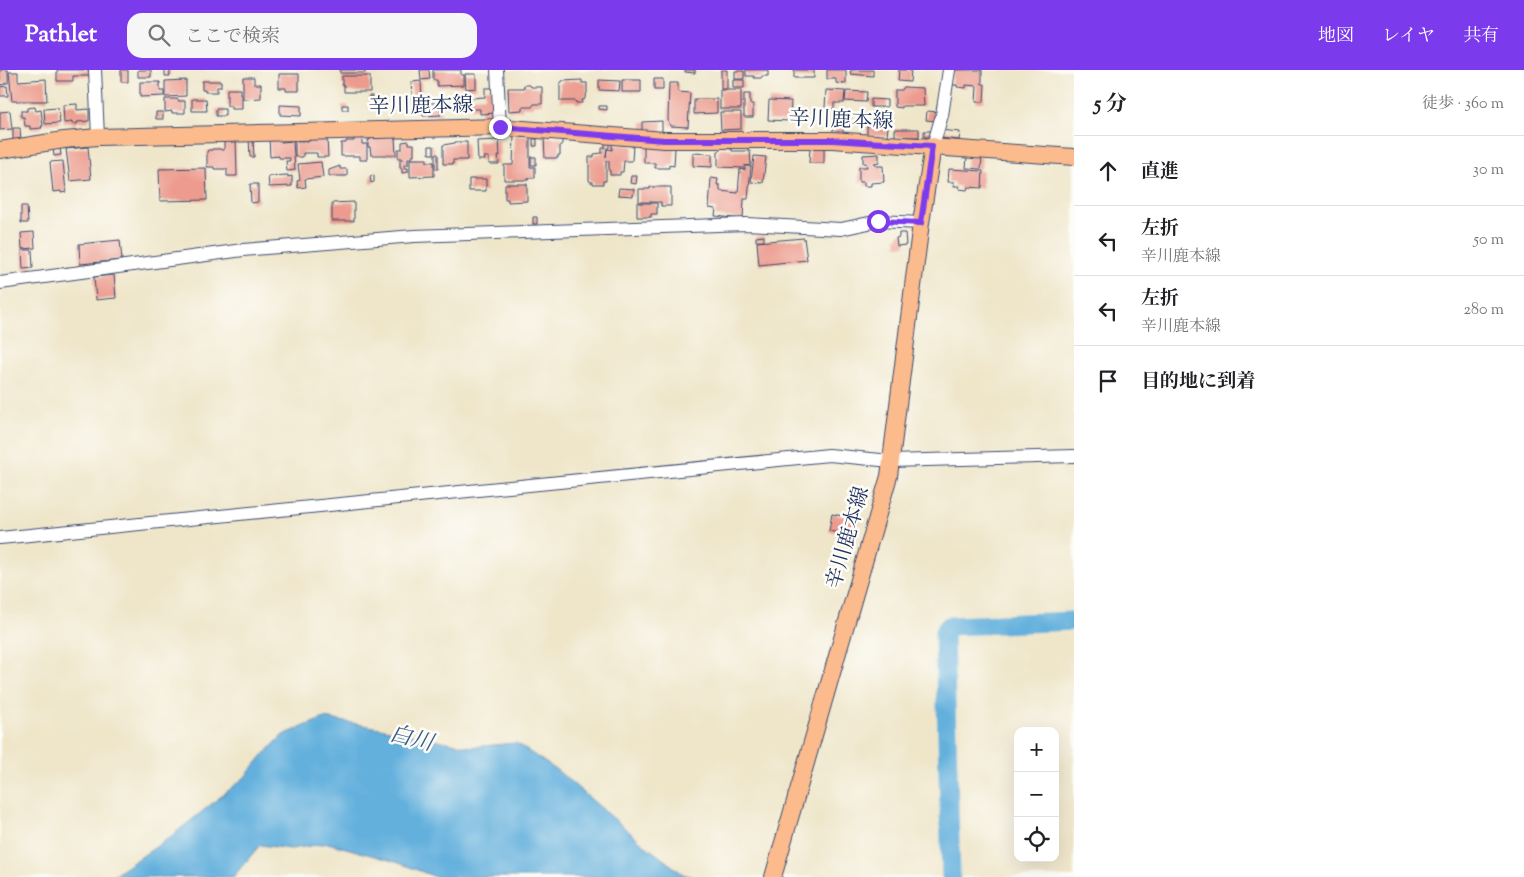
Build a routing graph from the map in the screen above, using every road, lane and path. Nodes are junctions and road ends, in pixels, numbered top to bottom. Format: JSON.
{"nodes":[{"id":1,"x":95,"y":70,"type":"edge"},
{"id":2,"x":497,"y":70,"type":"edge"},
{"id":3,"x":949,"y":70,"type":"edge"},
{"id":4,"x":500,"y":127,"type":"junction"},
{"id":5,"x":98,"y":137,"type":"junction"},
{"id":6,"x":932,"y":146,"type":"junction"},
{"id":7,"x":0,"y":150,"type":"edge"},
{"id":8,"x":1074,"y":157,"type":"edge"},
{"id":9,"x":921,"y":223,"type":"junction"},
{"id":10,"x":0,"y":284,"type":"edge"},
{"id":11,"x":1074,"y":456,"type":"edge"},
{"id":12,"x":890,"y":461,"type":"junction"},
{"id":13,"x":0,"y":538,"type":"edge"},
{"id":14,"x":773,"y":877,"type":"edge"}],
"edges":[{"from":1,"to":5,"type":"street"},
{"from":2,"to":4,"type":"street"},
{"from":3,"to":6,"type":"street"},
{"from":4,"to":5,"type":"main road","name":"辛川鹿本線"},
{"from":4,"to":6,"type":"main road","name":"辛川鹿本線"},
{"from":5,"to":7,"type":"main road","name":"辛川鹿本線"},
{"from":6,"to":8,"type":"main road"},
{"from":6,"to":9,"type":"main road","name":"辛川鹿本線"},
{"from":9,"to":10,"type":"street"},
{"from":9,"to":12,"type":"main road","name":"辛川鹿本線"},
{"from":11,"to":12,"type":"street"},
{"from":12,"to":13,"type":"street"},
{"from":12,"to":14,"type":"main road","name":"辛川鹿本線"}]}
